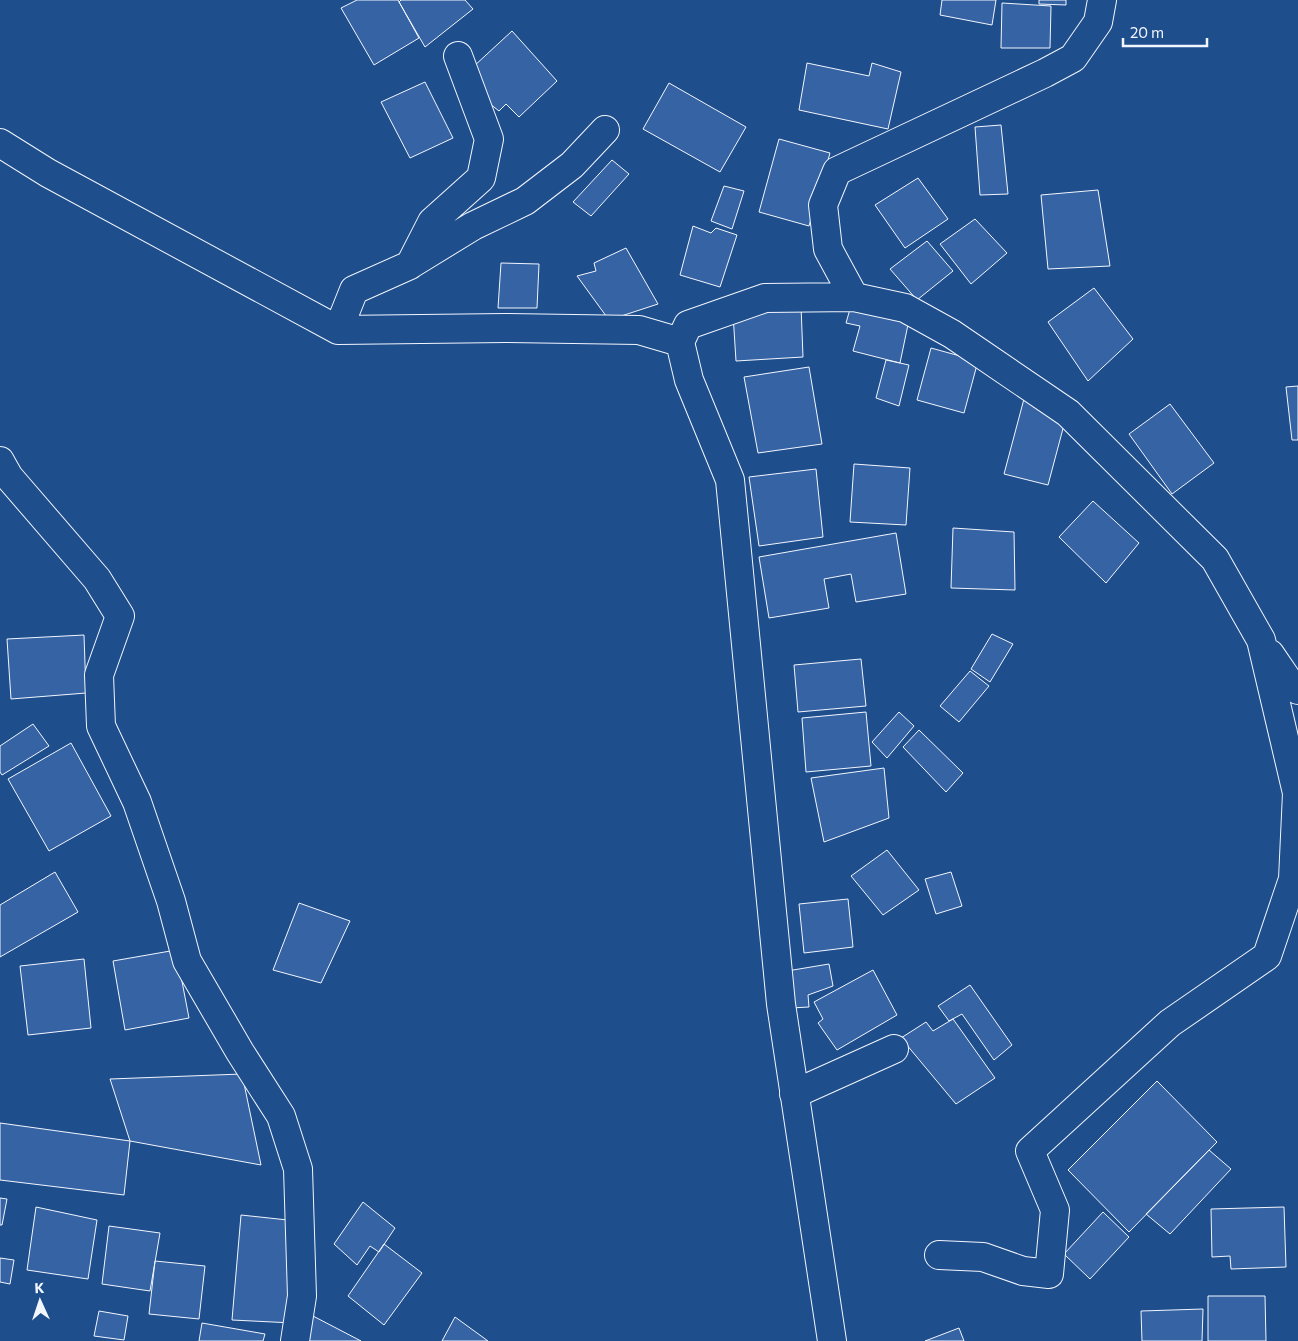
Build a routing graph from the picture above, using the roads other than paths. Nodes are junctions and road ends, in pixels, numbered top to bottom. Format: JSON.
{"nodes":[{"id":1,"x":1102,"y":0,"type":"edge"},
{"id":2,"x":458,"y":56,"type":"dead end"},
{"id":3,"x":605,"y":130,"type":"dead end"},
{"id":4,"x":0,"y":143,"type":"edge"},
{"id":5,"x":410,"y":265,"type":"junction"},
{"id":6,"x":854,"y":296,"type":"junction"},
{"id":7,"x":338,"y":330,"type":"junction"},
{"id":8,"x":680,"y":342,"type":"junction"},
{"id":9,"x":0,"y":461,"type":"edge"},
{"id":10,"x":1262,"y":640,"type":"junction"},
{"id":11,"x":1298,"y":690,"type":"edge"},
{"id":12,"x":894,"y":1049,"type":"dead end"},
{"id":13,"x":794,"y":1094,"type":"junction"},
{"id":14,"x":939,"y":1255,"type":"dead end"},
{"id":15,"x":295,"y":1341,"type":"edge"},
{"id":16,"x":832,"y":1341,"type":"edge"}],
"edges":[{"from":1,"to":6,"type":"street"},
{"from":2,"to":5,"type":"street"},
{"from":3,"to":5,"type":"street"},
{"from":4,"to":7,"type":"street"},
{"from":5,"to":7,"type":"street"},
{"from":6,"to":8,"type":"street"},
{"from":6,"to":10,"type":"street"},
{"from":7,"to":8,"type":"street"},
{"from":8,"to":13,"type":"street"},
{"from":9,"to":15,"type":"street"},
{"from":10,"to":11,"type":"street"},
{"from":10,"to":14,"type":"street"},
{"from":12,"to":13,"type":"street"},
{"from":13,"to":16,"type":"street"}]}
